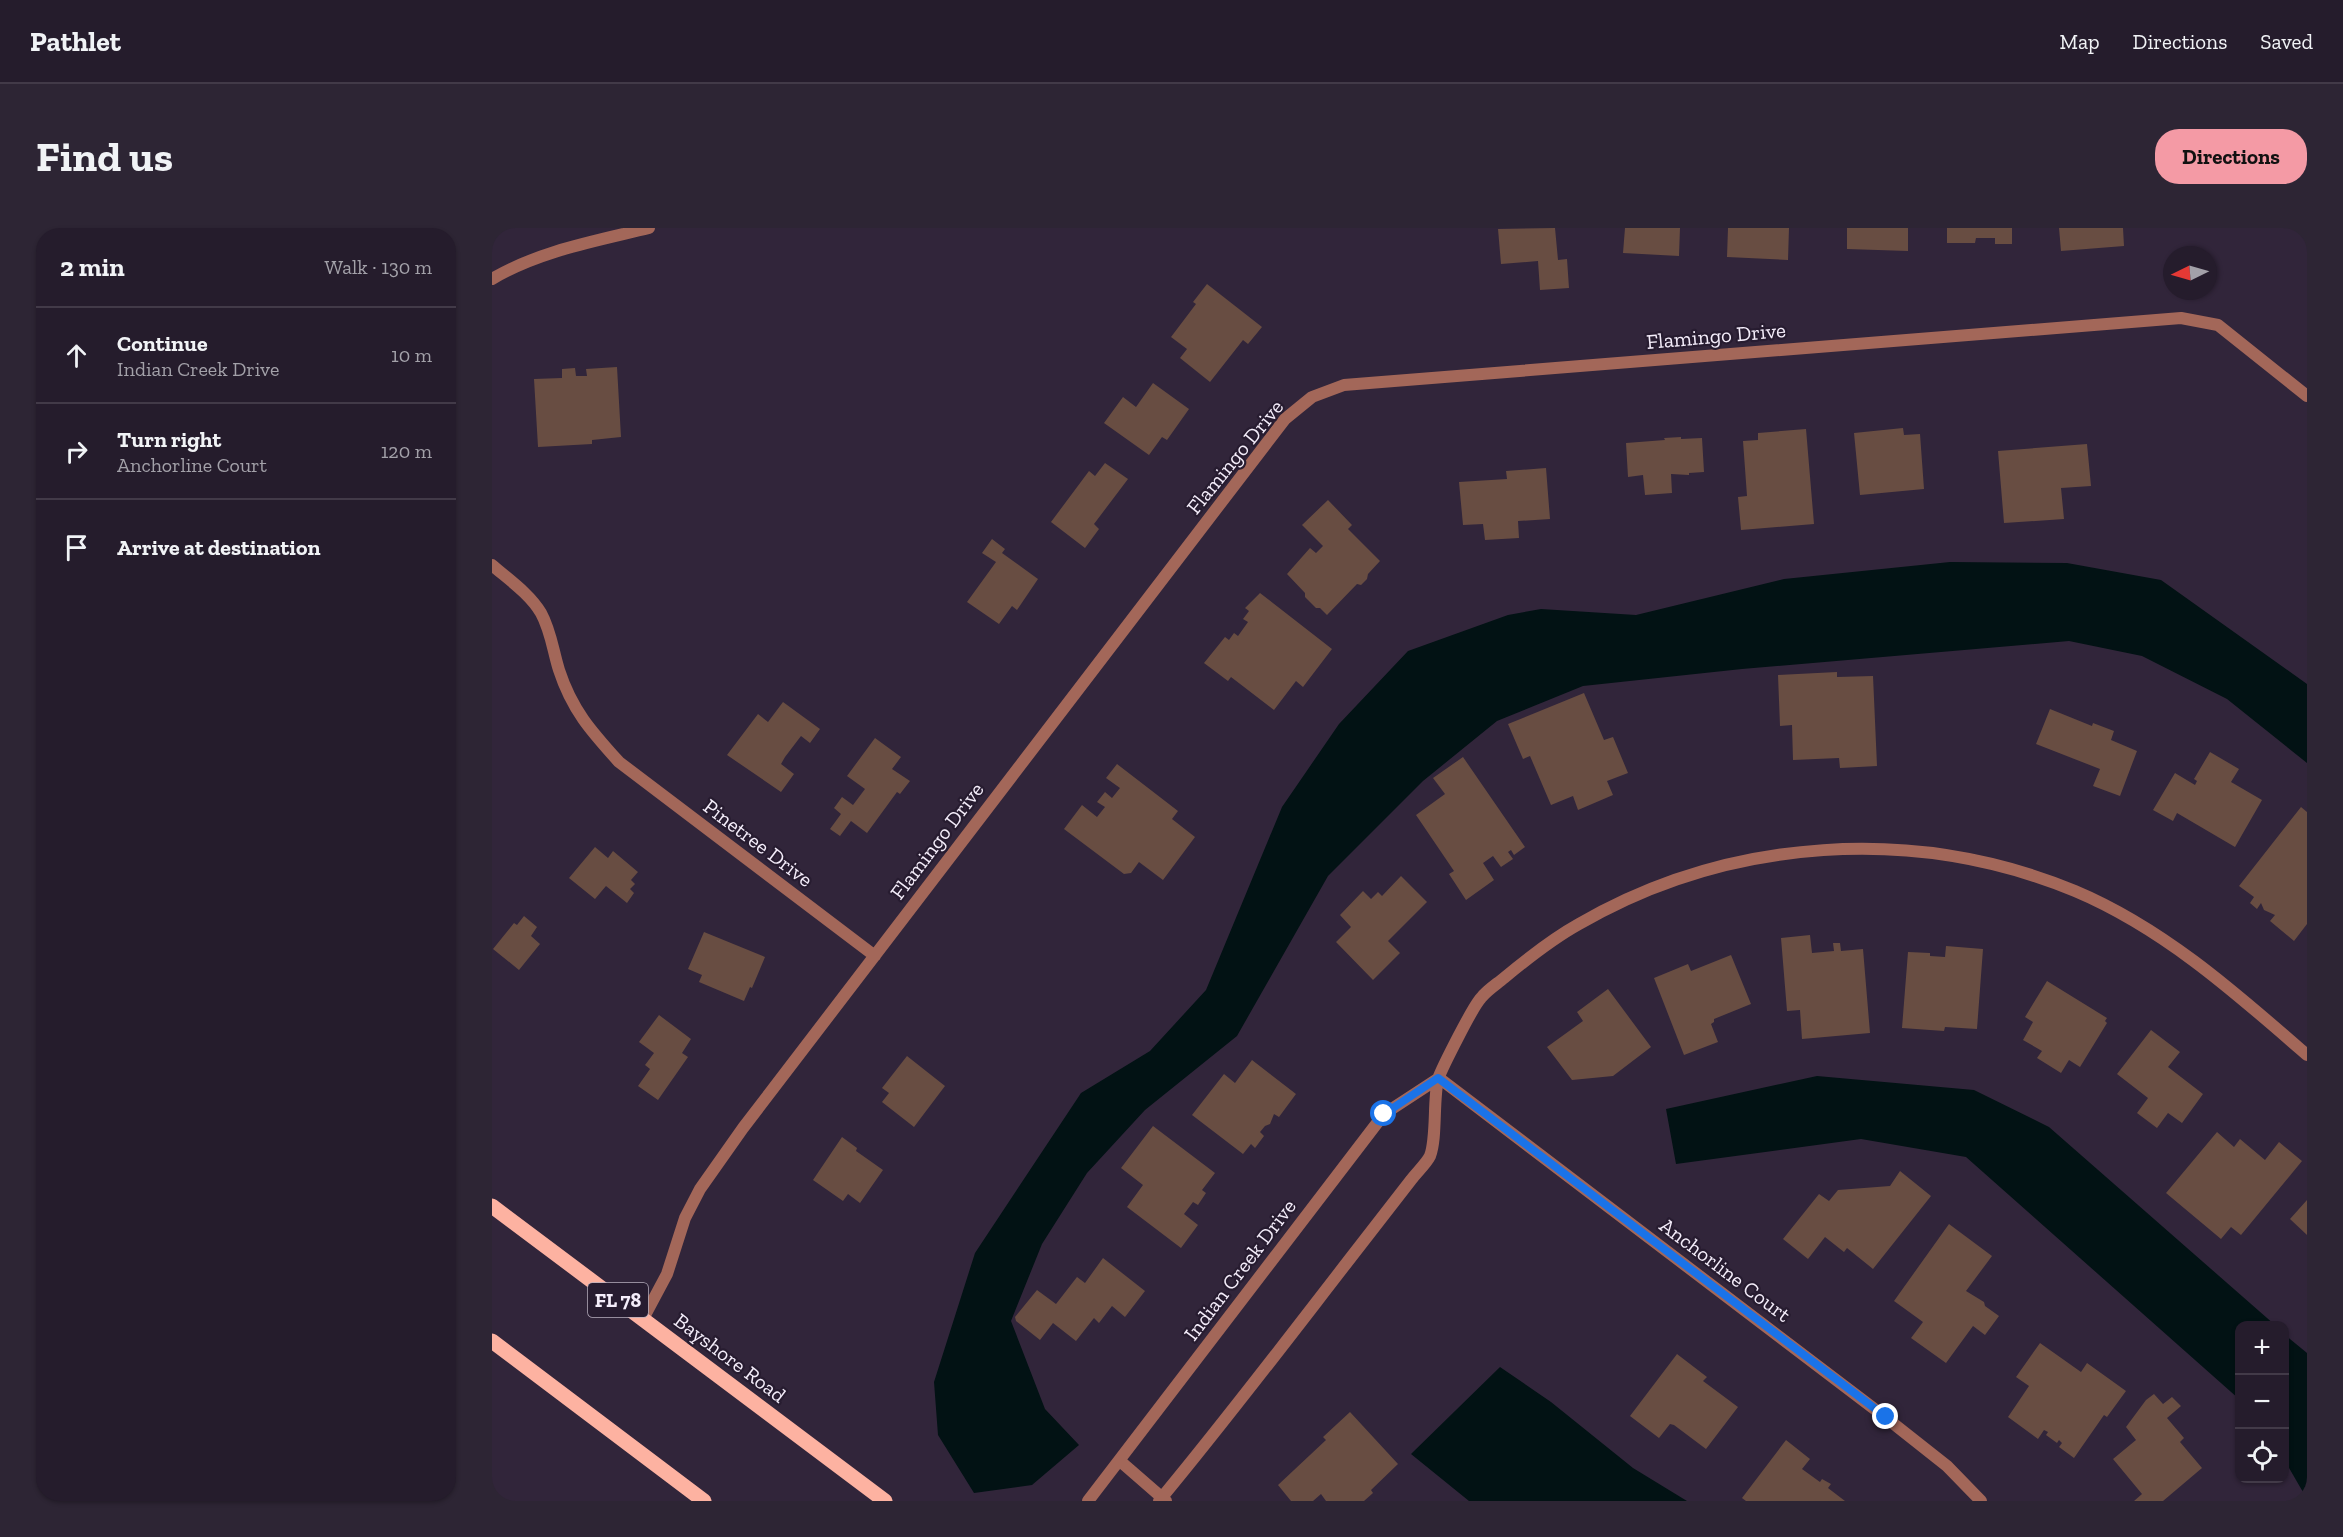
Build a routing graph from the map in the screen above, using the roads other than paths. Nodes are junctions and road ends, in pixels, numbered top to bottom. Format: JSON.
{"nodes":[{"id":1,"x":649,"y":228,"type":"edge"},
{"id":2,"x":492,"y":279,"type":"edge"},
{"id":3,"x":2307,"y":396,"type":"edge"},
{"id":4,"x":492,"y":565,"type":"edge"},
{"id":5,"x":875,"y":956,"type":"junction"},
{"id":6,"x":2307,"y":1055,"type":"edge"},
{"id":7,"x":1438,"y":1078,"type":"junction"},
{"id":8,"x":492,"y":1206,"type":"edge"},
{"id":9,"x":643,"y":1319,"type":"junction"},
{"id":10,"x":492,"y":1341,"type":"edge"},
{"id":11,"x":1120,"y":1461,"type":"junction"},
{"id":12,"x":1162,"y":1500,"type":"edge"},
{"id":13,"x":704,"y":1501,"type":"edge"},
{"id":14,"x":885,"y":1501,"type":"edge"},
{"id":15,"x":1088,"y":1501,"type":"edge"},
{"id":16,"x":1981,"y":1501,"type":"edge"}],
"edges":[{"from":1,"to":2,"type":"street"},
{"from":3,"to":5,"type":"street","name":"Flamingo Drive"},
{"from":4,"to":5,"type":"street","name":"Pinetree Drive"},
{"from":5,"to":9,"type":"street","name":"Flamingo Drive"},
{"from":6,"to":7,"type":"street","name":"Indian Creek Drive"},
{"from":7,"to":11,"type":"street","name":"Indian Creek Drive"},
{"from":7,"to":12,"type":"street","name":"Indian Creek Drive"},
{"from":7,"to":16,"type":"street","name":"Anchorline Court"},
{"from":8,"to":9,"type":"main road","name":"Bayshore Road","number":"FL 78"},
{"from":9,"to":14,"type":"main road","name":"Bayshore Road","number":"FL 78"},
{"from":10,"to":13,"type":"main road"},
{"from":11,"to":12,"type":"street"},
{"from":11,"to":15,"type":"street","name":"Indian Creek Drive"}]}
